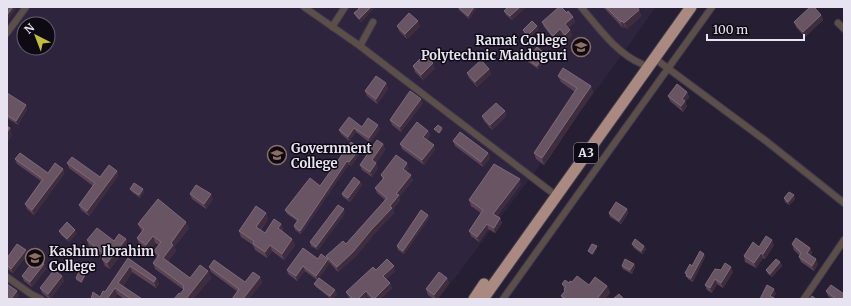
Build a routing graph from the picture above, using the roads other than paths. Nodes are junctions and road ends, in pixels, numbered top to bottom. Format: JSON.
{"nodes":[{"id":1,"x":26,"y":7,"type":"edge"},
{"id":2,"x":304,"y":7,"type":"edge"},
{"id":3,"x":345,"y":7,"type":"edge"},
{"id":4,"x":581,"y":7,"type":"edge"},
{"id":5,"x":682,"y":7,"type":"edge"},
{"id":6,"x":691,"y":7,"type":"edge"},
{"id":7,"x":712,"y":7,"type":"edge"},
{"id":8,"x":373,"y":22,"type":"dead end"},
{"id":9,"x":838,"y":23,"type":"dead end"},
{"id":10,"x":332,"y":27,"type":"junction"},
{"id":11,"x":844,"y":29,"type":"edge"},
{"id":12,"x":7,"y":34,"type":"edge"},
{"id":13,"x":360,"y":46,"type":"junction"},
{"id":14,"x":654,"y":58,"type":"junction"},
{"id":15,"x":642,"y":64,"type":"junction"},
{"id":16,"x":669,"y":68,"type":"junction"},
{"id":17,"x":550,"y":191,"type":"junction"},
{"id":18,"x":844,"y":203,"type":"edge"},
{"id":19,"x":844,"y":240,"type":"edge"},
{"id":20,"x":7,"y":277,"type":"edge"},
{"id":21,"x":40,"y":299,"type":"edge"},
{"id":22,"x":474,"y":299,"type":"edge"},
{"id":23,"x":483,"y":299,"type":"edge"},
{"id":24,"x":503,"y":299,"type":"edge"},
{"id":25,"x":804,"y":299,"type":"edge"}],
"edges":[{"from":1,"to":12,"type":"street"},
{"from":2,"to":10,"type":"street"},
{"from":3,"to":10,"type":"street"},
{"from":4,"to":15,"type":"street"},
{"from":5,"to":15,"type":"highway","number":"A3"},
{"from":6,"to":14,"type":"highway","number":"A3"},
{"from":7,"to":16,"type":"street"},
{"from":8,"to":13,"type":"street"},
{"from":9,"to":11,"type":"street"},
{"from":10,"to":13,"type":"street"},
{"from":13,"to":17,"type":"street"},
{"from":14,"to":16,"type":"street"},
{"from":14,"to":23,"type":"highway","number":"A3"},
{"from":15,"to":17,"type":"highway","number":"A3"},
{"from":16,"to":18,"type":"street"},
{"from":16,"to":24,"type":"street"},
{"from":17,"to":22,"type":"highway","number":"A3"},
{"from":19,"to":25,"type":"street"},
{"from":20,"to":21,"type":"street"}]}
